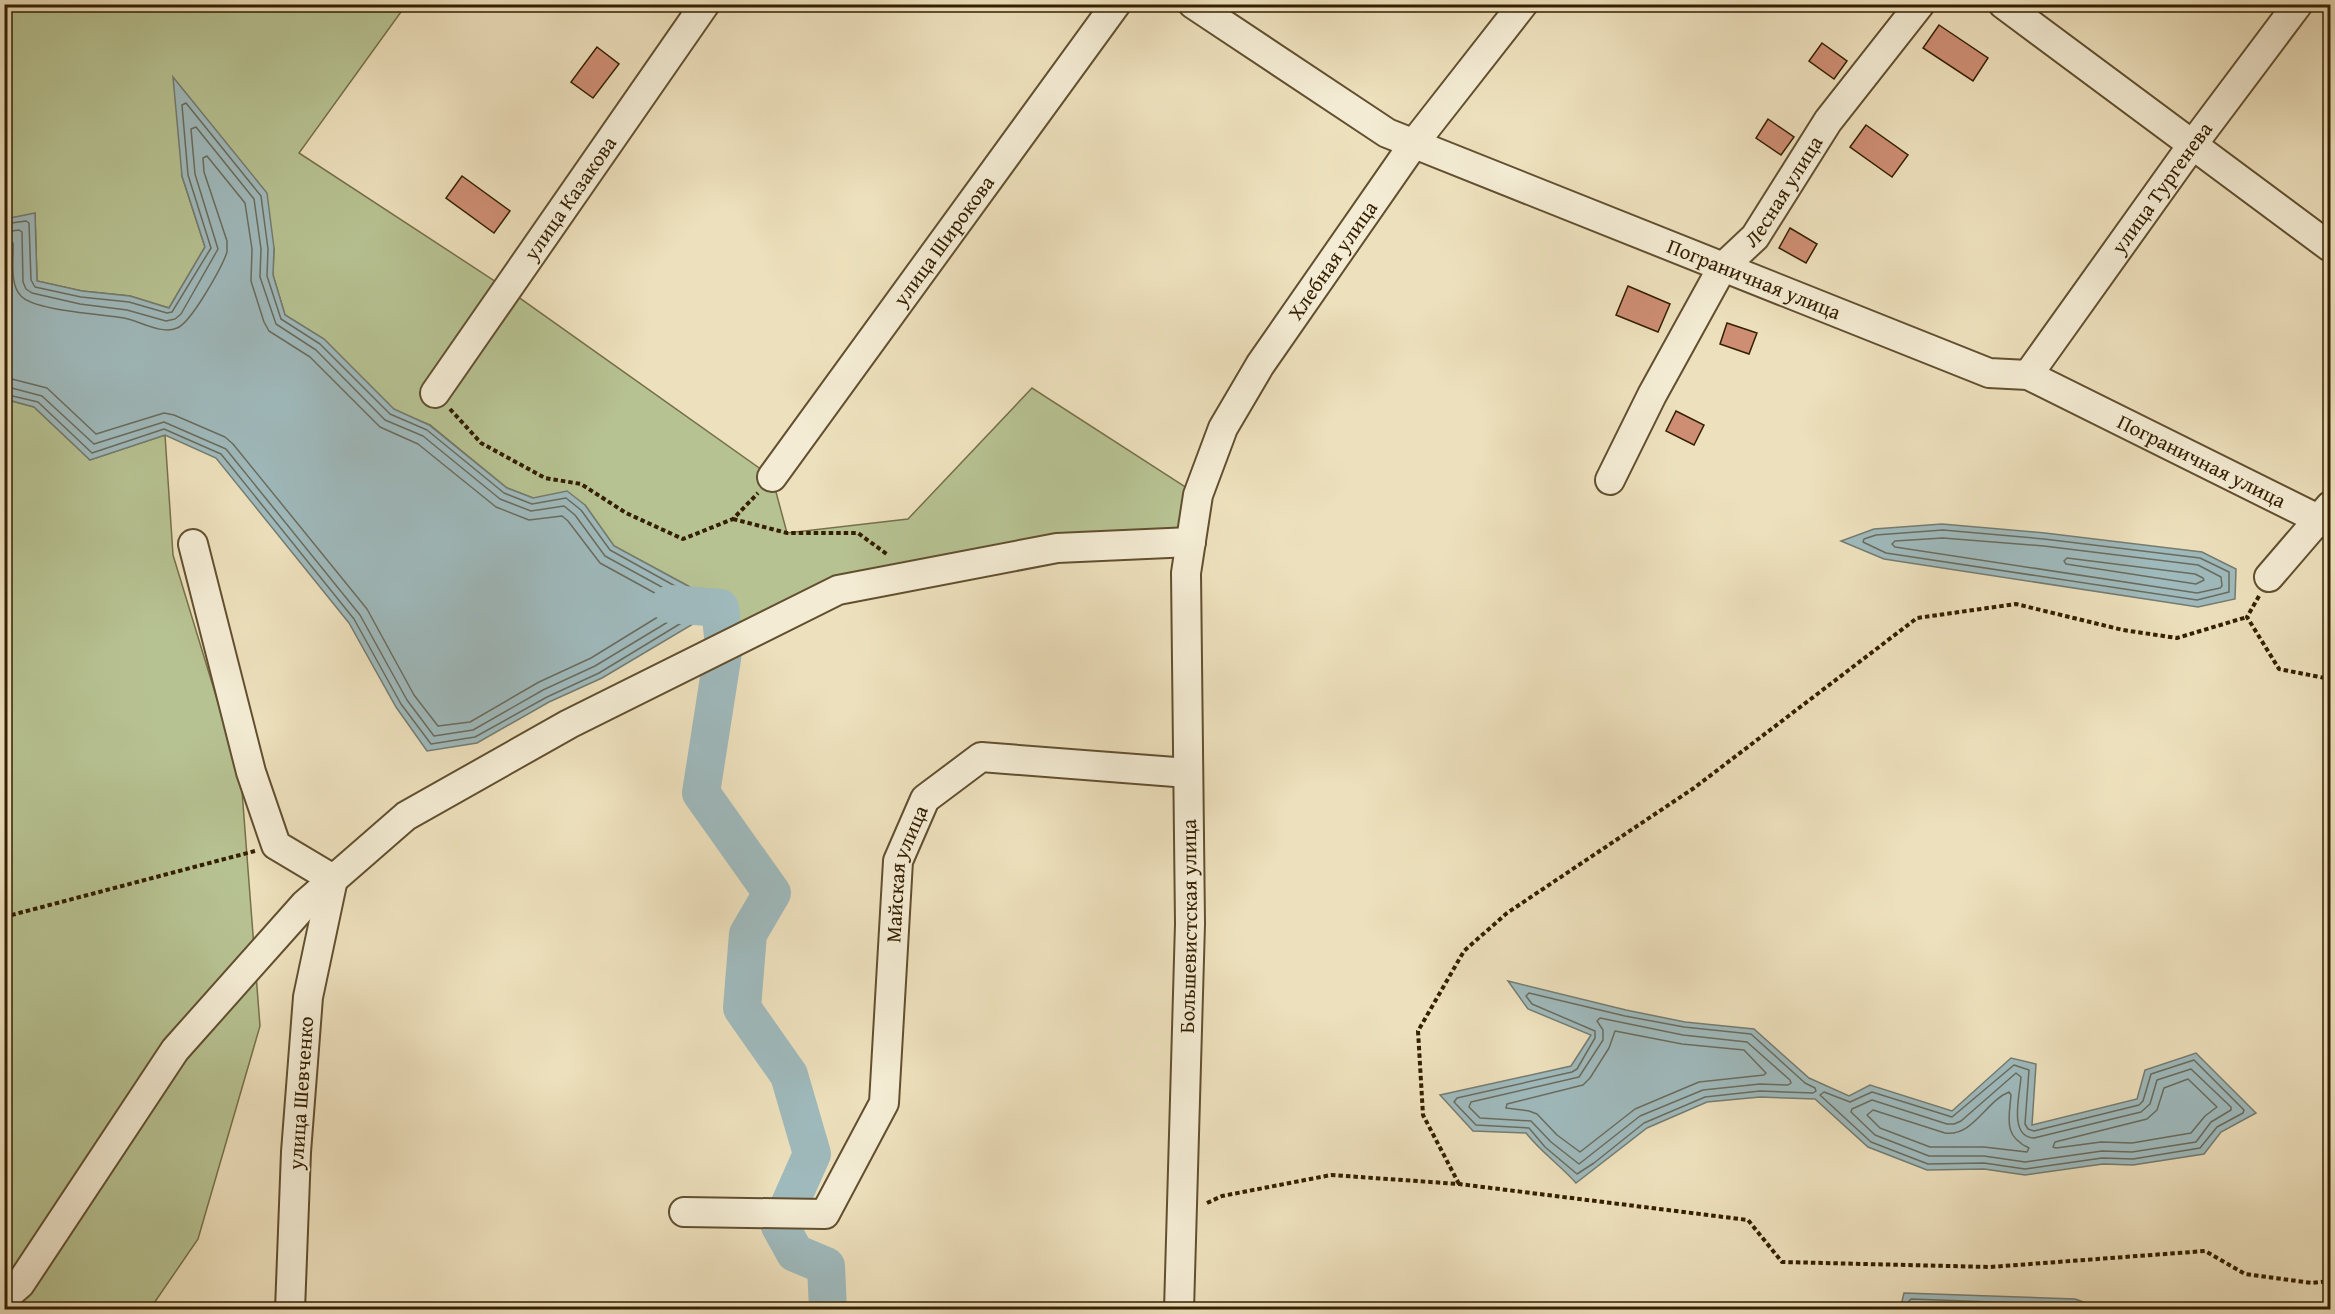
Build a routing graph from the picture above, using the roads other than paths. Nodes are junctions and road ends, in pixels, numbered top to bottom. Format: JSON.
{"nodes":[{"id":1,"x":705,"y":4,"type":"edge"},
{"id":2,"x":1116,"y":4,"type":"edge"},
{"id":3,"x":1193,"y":4,"type":"edge"},
{"id":4,"x":1523,"y":4,"type":"edge"},
{"id":5,"x":1920,"y":4,"type":"edge"},
{"id":6,"x":2003,"y":4,"type":"edge"},
{"id":7,"x":2298,"y":4,"type":"edge"},
{"id":8,"x":1415,"y":142,"type":"junction"},
{"id":9,"x":2193,"y":144,"type":"junction"},
{"id":10,"x":2331,"y":247,"type":"edge"},
{"id":11,"x":1722,"y":268,"type":"junction"},
{"id":12,"x":2028,"y":375,"type":"junction"},
{"id":13,"x":435,"y":393,"type":"road end"},
{"id":14,"x":772,"y":477,"type":"road end"},
{"id":15,"x":1610,"y":480,"type":"dead end"},
{"id":16,"x":2327,"y":517,"type":"edge"},
{"id":17,"x":1191,"y":542,"type":"junction"},
{"id":18,"x":193,"y":544,"type":"dead end"},
{"id":19,"x":2270,"y":577,"type":"road end"},
{"id":20,"x":1188,"y":772,"type":"junction"},
{"id":21,"x":333,"y":879,"type":"junction"},
{"id":22,"x":695,"y":1212,"type":"dead end"},
{"id":23,"x":4,"y":1298,"type":"edge"},
{"id":24,"x":290,"y":1310,"type":"edge"},
{"id":25,"x":1179,"y":1310,"type":"edge"}],
"edges":[{"from":1,"to":13,"type":"street","name":"улица Казакова"},
{"from":2,"to":14,"type":"street","name":"улица Широкова"},
{"from":3,"to":8,"type":"street","name":"Пограничная улица"},
{"from":4,"to":8,"type":"street","name":"Хлебная улица"},
{"from":5,"to":11,"type":"street","name":"Лесная улица"},
{"from":6,"to":9,"type":"street"},
{"from":7,"to":9,"type":"street","name":"улица Тургенева"},
{"from":8,"to":11,"type":"street","name":"Пограничная улица"},
{"from":8,"to":17,"type":"street","name":"Хлебная улица"},
{"from":9,"to":10,"type":"street"},
{"from":9,"to":12,"type":"street","name":"улица Тургенева"},
{"from":11,"to":12,"type":"street","name":"Пограничная улица"},
{"from":11,"to":15,"type":"street","name":"Лесная улица"},
{"from":12,"to":16,"type":"street","name":"Пограничная улица"},
{"from":16,"to":19,"type":"street"},
{"from":17,"to":20,"type":"street","name":"Большевистская улица"},
{"from":17,"to":21,"type":"street"},
{"from":18,"to":21,"type":"street"},
{"from":20,"to":22,"type":"street","name":"Майская улица"},
{"from":20,"to":25,"type":"street","name":"Большевистская улица"},
{"from":21,"to":23,"type":"street"},
{"from":21,"to":24,"type":"street","name":"улица Шевченко"}]}
